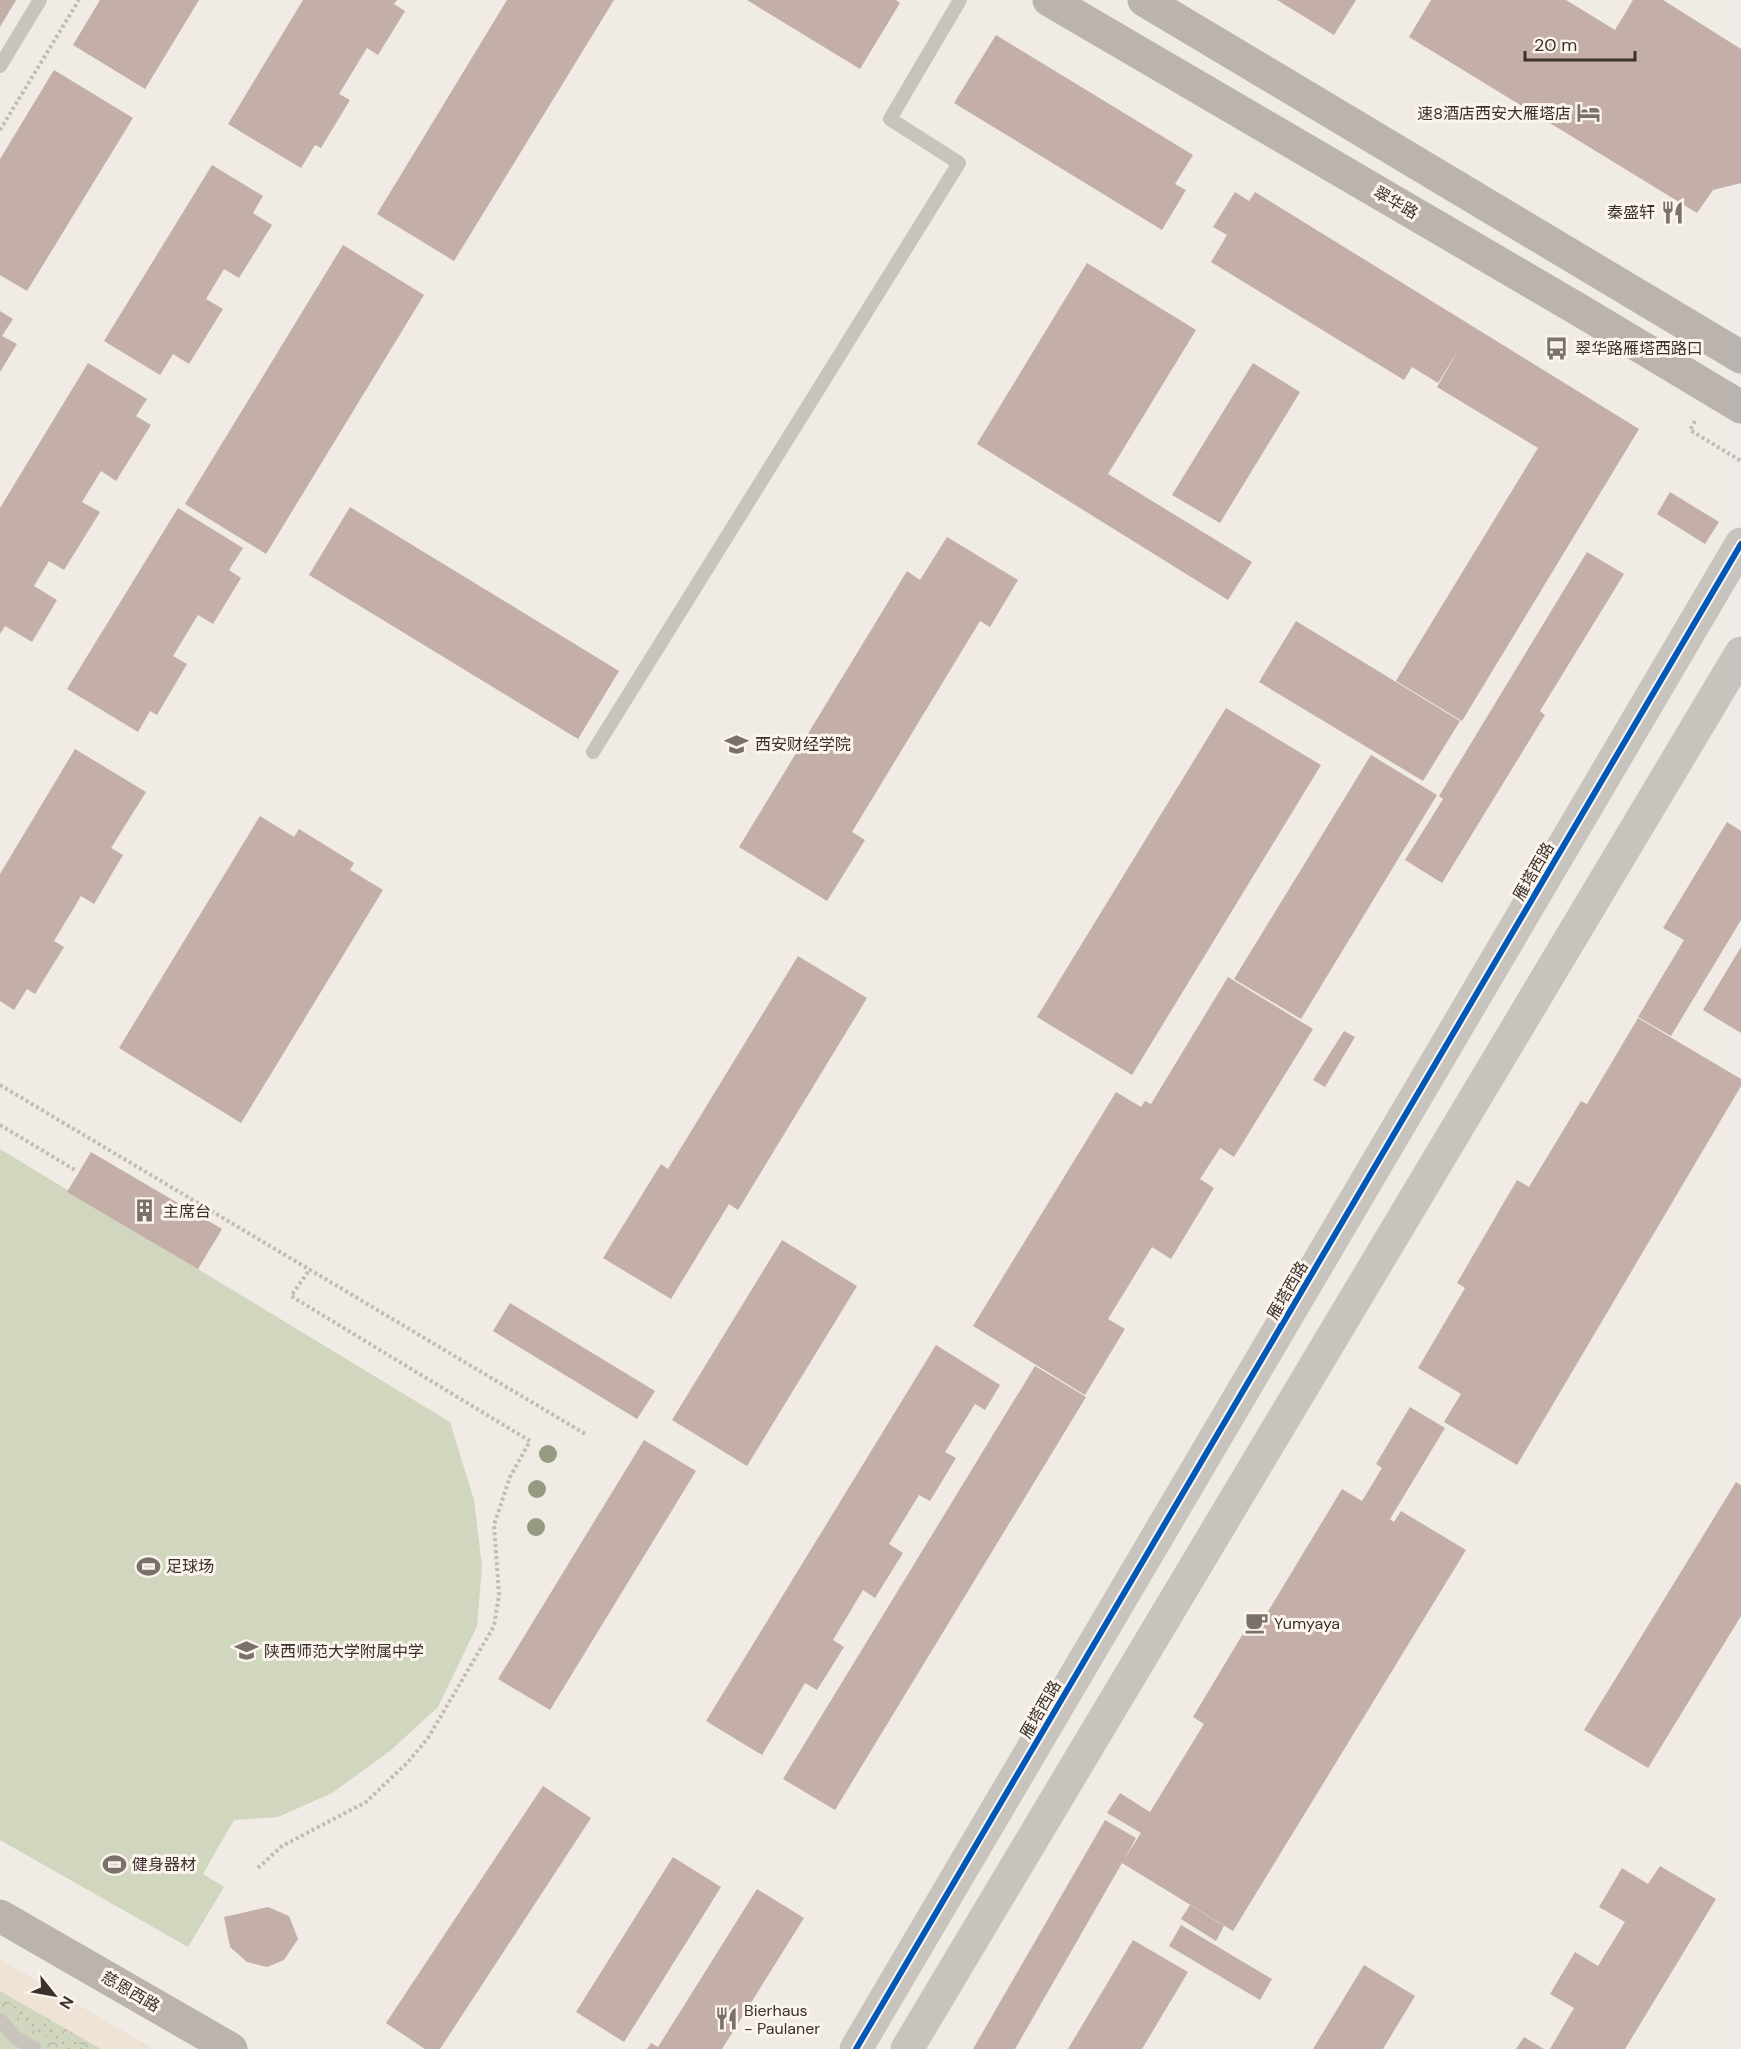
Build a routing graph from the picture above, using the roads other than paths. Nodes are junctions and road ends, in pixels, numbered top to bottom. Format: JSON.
{"nodes":[{"id":1,"x":40,"y":0,"type":"edge"},
{"id":2,"x":960,"y":0,"type":"edge"},
{"id":3,"x":1049,"y":0,"type":"edge"},
{"id":4,"x":1144,"y":0,"type":"edge"},
{"id":5,"x":0,"y":66,"type":"edge"},
{"id":6,"x":1741,"y":357,"type":"edge"},
{"id":7,"x":1741,"y":407,"type":"edge"},
{"id":8,"x":1741,"y":544,"type":"edge"},
{"id":9,"x":1741,"y":653,"type":"edge"},
{"id":10,"x":593,"y":752,"type":"dead end"},
{"id":11,"x":0,"y":1916,"type":"edge"},
{"id":12,"x":0,"y":2019,"type":"edge"},
{"id":13,"x":35,"y":2049,"type":"edge"},
{"id":14,"x":231,"y":2049,"type":"edge"},
{"id":15,"x":856,"y":2049,"type":"edge"},
{"id":16,"x":906,"y":2049,"type":"edge"}],
"edges":[{"from":1,"to":5,"type":"lane"},
{"from":2,"to":10,"type":"lane"},
{"from":3,"to":7,"type":"main road","name":"翠华路"},
{"from":4,"to":6,"type":"main road"},
{"from":8,"to":15,"type":"street","name":"雁塔西路"},
{"from":9,"to":16,"type":"street"},
{"from":11,"to":14,"type":"main road","name":"慈恩西路"},
{"from":12,"to":13,"type":"lane"}]}
